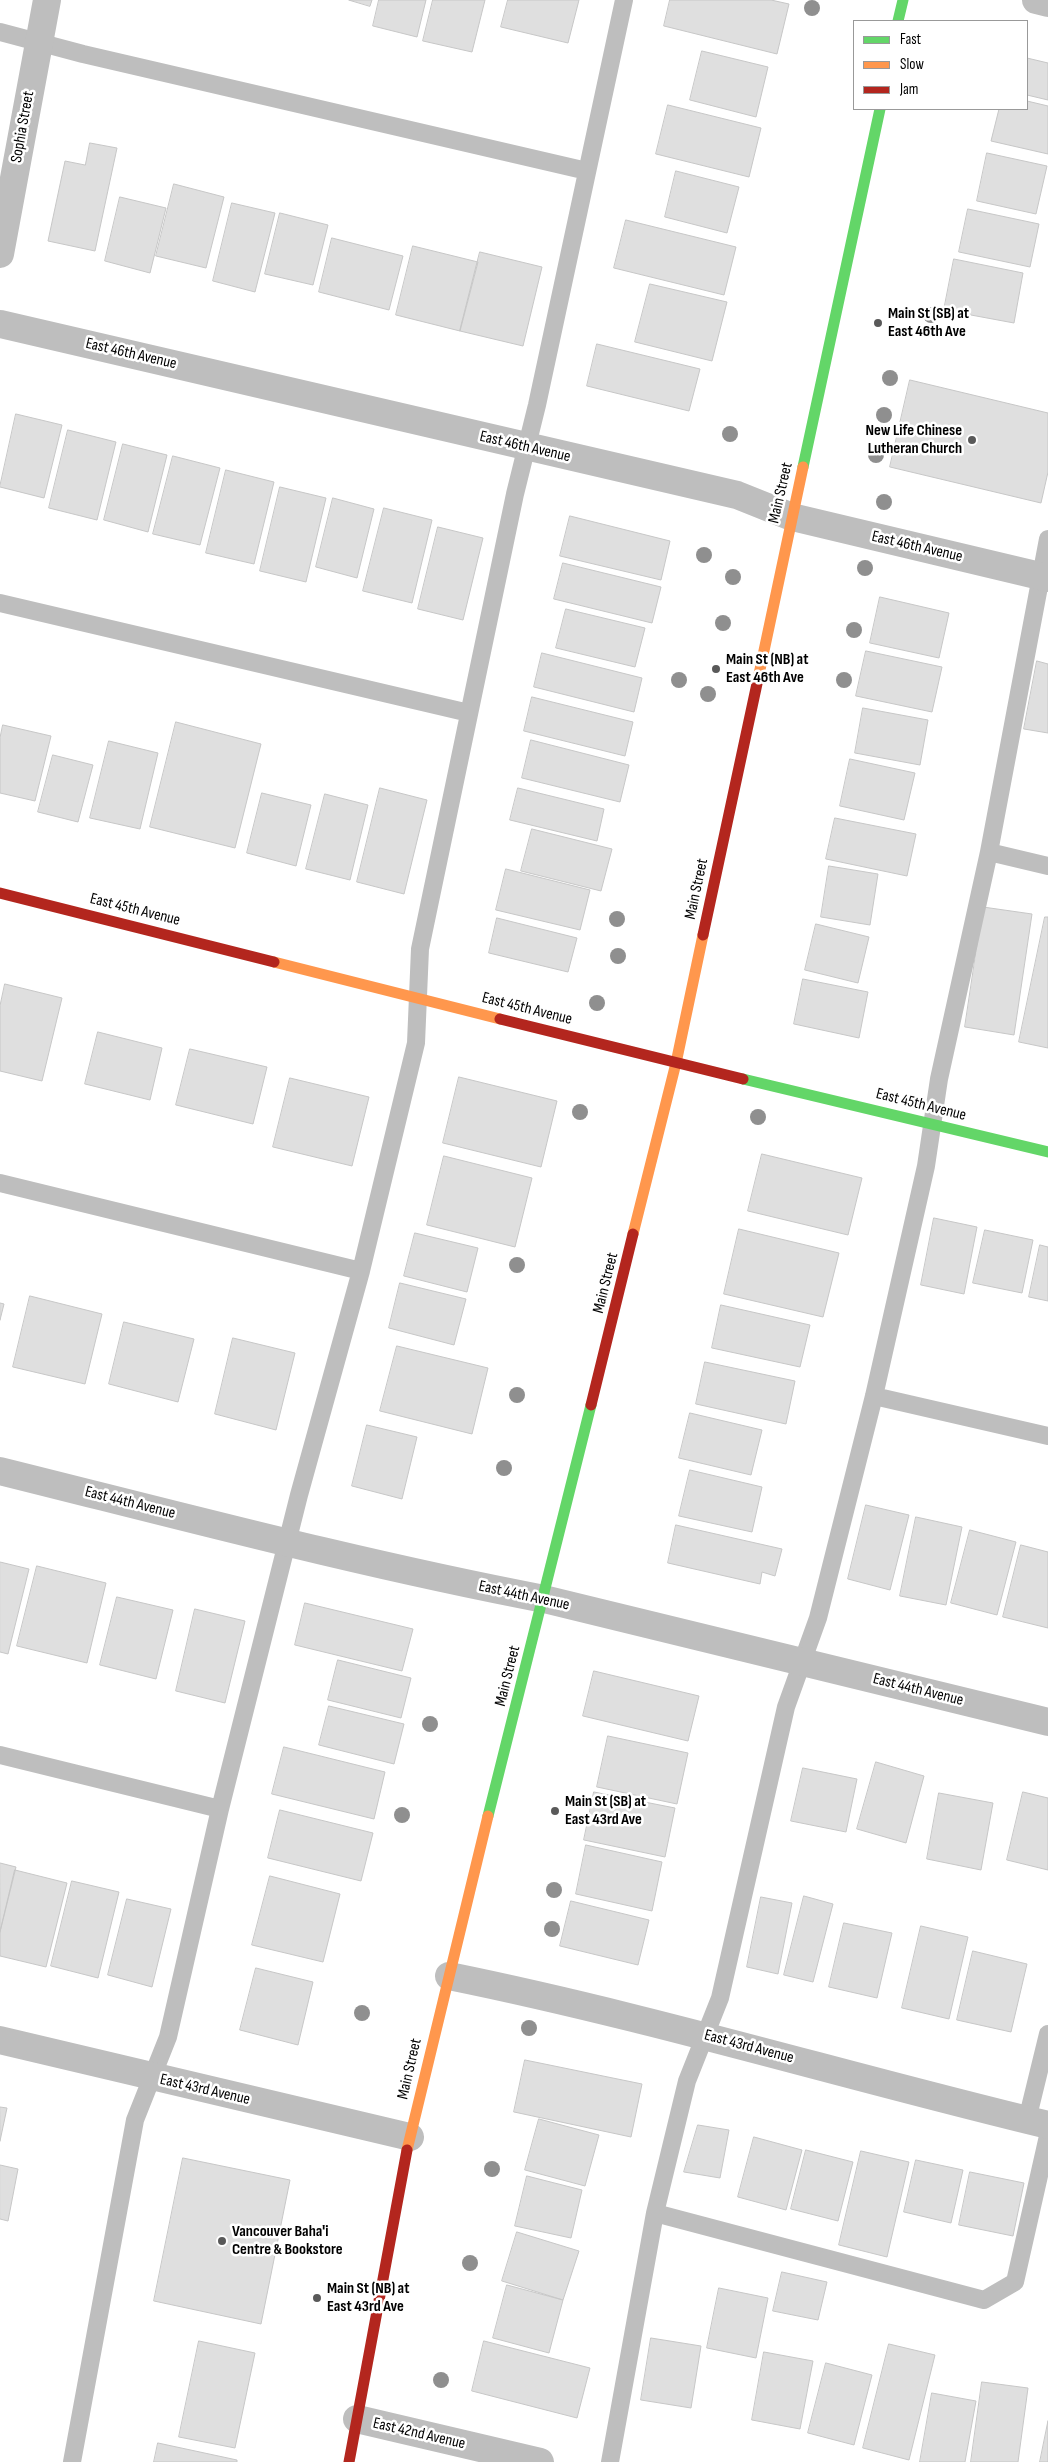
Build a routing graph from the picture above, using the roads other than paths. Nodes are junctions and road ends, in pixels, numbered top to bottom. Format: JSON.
{"nodes":[{"id":1,"x":47,"y":0,"type":"edge"},
{"id":2,"x":624,"y":0,"type":"edge"},
{"id":3,"x":903,"y":0,"type":"edge"},
{"id":4,"x":1036,"y":0,"type":"edge"},
{"id":5,"x":1048,"y":3,"type":"edge"},
{"id":6,"x":898,"y":20,"type":"edge"},
{"id":7,"x":0,"y":32,"type":"edge"},
{"id":8,"x":38,"y":42,"type":"junction"},
{"id":9,"x":880,"y":110,"type":"edge"},
{"id":10,"x":587,"y":171,"type":"junction"},
{"id":11,"x":0,"y":254,"type":"edge"},
{"id":12,"x":0,"y":324,"type":"edge"},
{"id":13,"x":526,"y":448,"type":"junction"},
{"id":14,"x":792,"y":517,"type":"junction"},
{"id":15,"x":1048,"y":539,"type":"edge"},
{"id":16,"x":1044,"y":577,"type":"edge"},
{"id":17,"x":0,"y":603,"type":"edge"},
{"id":18,"x":469,"y":713,"type":"junction"},
{"id":19,"x":989,"y":852,"type":"junction"},
{"id":20,"x":1048,"y":866,"type":"edge"},
{"id":21,"x":0,"y":893,"type":"edge"},
{"id":22,"x":418,"y":998,"type":"junction"},
{"id":23,"x":676,"y":1062,"type":"junction"},
{"id":24,"x":932,"y":1125,"type":"junction"},
{"id":25,"x":1048,"y":1152,"type":"edge"},
{"id":26,"x":0,"y":1183,"type":"edge"},
{"id":27,"x":361,"y":1271,"type":"junction"},
{"id":28,"x":874,"y":1396,"type":"junction"},
{"id":29,"x":1048,"y":1436,"type":"edge"},
{"id":30,"x":0,"y":1472,"type":"edge"},
{"id":31,"x":288,"y":1542,"type":"junction"},
{"id":32,"x":544,"y":1599,"type":"junction"},
{"id":33,"x":801,"y":1662,"type":"junction"},
{"id":34,"x":1048,"y":1722,"type":"edge"},
{"id":35,"x":0,"y":1755,"type":"edge"},
{"id":36,"x":220,"y":1809,"type":"junction"},
{"id":37,"x":449,"y":1976,"type":"junction"},
{"id":38,"x":1048,"y":2034,"type":"edge"},
{"id":39,"x":705,"y":2035,"type":"junction"},
{"id":40,"x":0,"y":2040,"type":"edge"},
{"id":41,"x":152,"y":2077,"type":"junction"},
{"id":42,"x":1041,"y":2127,"type":"edge"},
{"id":43,"x":410,"y":2137,"type":"junction"},
{"id":44,"x":655,"y":2213,"type":"junction"},
{"id":45,"x":357,"y":2420,"type":"junction"},
{"id":46,"x":72,"y":2462,"type":"edge"},
{"id":47,"x":349,"y":2462,"type":"edge"},
{"id":48,"x":540,"y":2462,"type":"edge"},
{"id":49,"x":610,"y":2462,"type":"edge"}],
"edges":[{"from":1,"to":8,"type":"street","name":"Sophia Street"},
{"from":2,"to":10,"type":"lane"},
{"from":3,"to":6,"type":"main road"},
{"from":4,"to":5,"type":"street"},
{"from":7,"to":8,"type":"lane"},
{"from":8,"to":10,"type":"lane"},
{"from":8,"to":11,"type":"street","name":"Sophia Street"},
{"from":9,"to":14,"type":"main road","name":"Main Street"},
{"from":10,"to":13,"type":"lane"},
{"from":12,"to":13,"type":"street","name":"East 46th Avenue"},
{"from":13,"to":14,"type":"street","name":"East 46th Avenue"},
{"from":13,"to":18,"type":"lane"},
{"from":14,"to":16,"type":"street","name":"East 46th Avenue"},
{"from":14,"to":23,"type":"main road","name":"Main Street"},
{"from":15,"to":16,"type":"lane"},
{"from":16,"to":19,"type":"lane"},
{"from":17,"to":18,"type":"lane"},
{"from":18,"to":22,"type":"lane"},
{"from":19,"to":20,"type":"lane"},
{"from":19,"to":24,"type":"lane"},
{"from":21,"to":22,"type":"main road","name":"East 45th Avenue"},
{"from":22,"to":23,"type":"main road","name":"East 45th Avenue"},
{"from":22,"to":27,"type":"lane"},
{"from":23,"to":24,"type":"main road","name":"East 45th Avenue"},
{"from":23,"to":32,"type":"main road","name":"Main Street"},
{"from":24,"to":25,"type":"main road","name":"East 45th Avenue"},
{"from":24,"to":28,"type":"lane"},
{"from":26,"to":27,"type":"lane"},
{"from":27,"to":31,"type":"lane"},
{"from":28,"to":29,"type":"lane"},
{"from":28,"to":33,"type":"lane"},
{"from":30,"to":31,"type":"street","name":"East 44th Avenue"},
{"from":31,"to":32,"type":"street","name":"East 44th Avenue"},
{"from":31,"to":36,"type":"lane"},
{"from":32,"to":33,"type":"street","name":"East 44th Avenue"},
{"from":32,"to":37,"type":"main road","name":"Main Street"},
{"from":33,"to":34,"type":"street","name":"East 44th Avenue"},
{"from":33,"to":39,"type":"lane"},
{"from":35,"to":36,"type":"lane"},
{"from":36,"to":41,"type":"lane"},
{"from":37,"to":39,"type":"street","name":"East 43rd Avenue"},
{"from":37,"to":43,"type":"main road","name":"Main Street"},
{"from":38,"to":42,"type":"lane"},
{"from":39,"to":42,"type":"street","name":"East 43rd Avenue"},
{"from":39,"to":44,"type":"lane"},
{"from":40,"to":41,"type":"street","name":"East 43rd Avenue"},
{"from":41,"to":43,"type":"street","name":"East 43rd Avenue"},
{"from":41,"to":46,"type":"lane"},
{"from":42,"to":44,"type":"lane"},
{"from":43,"to":45,"type":"main road","name":"Main Street"},
{"from":44,"to":49,"type":"lane"},
{"from":45,"to":47,"type":"main road","name":"Main Street"},
{"from":45,"to":48,"type":"street","name":"East 42nd Avenue"}]}
